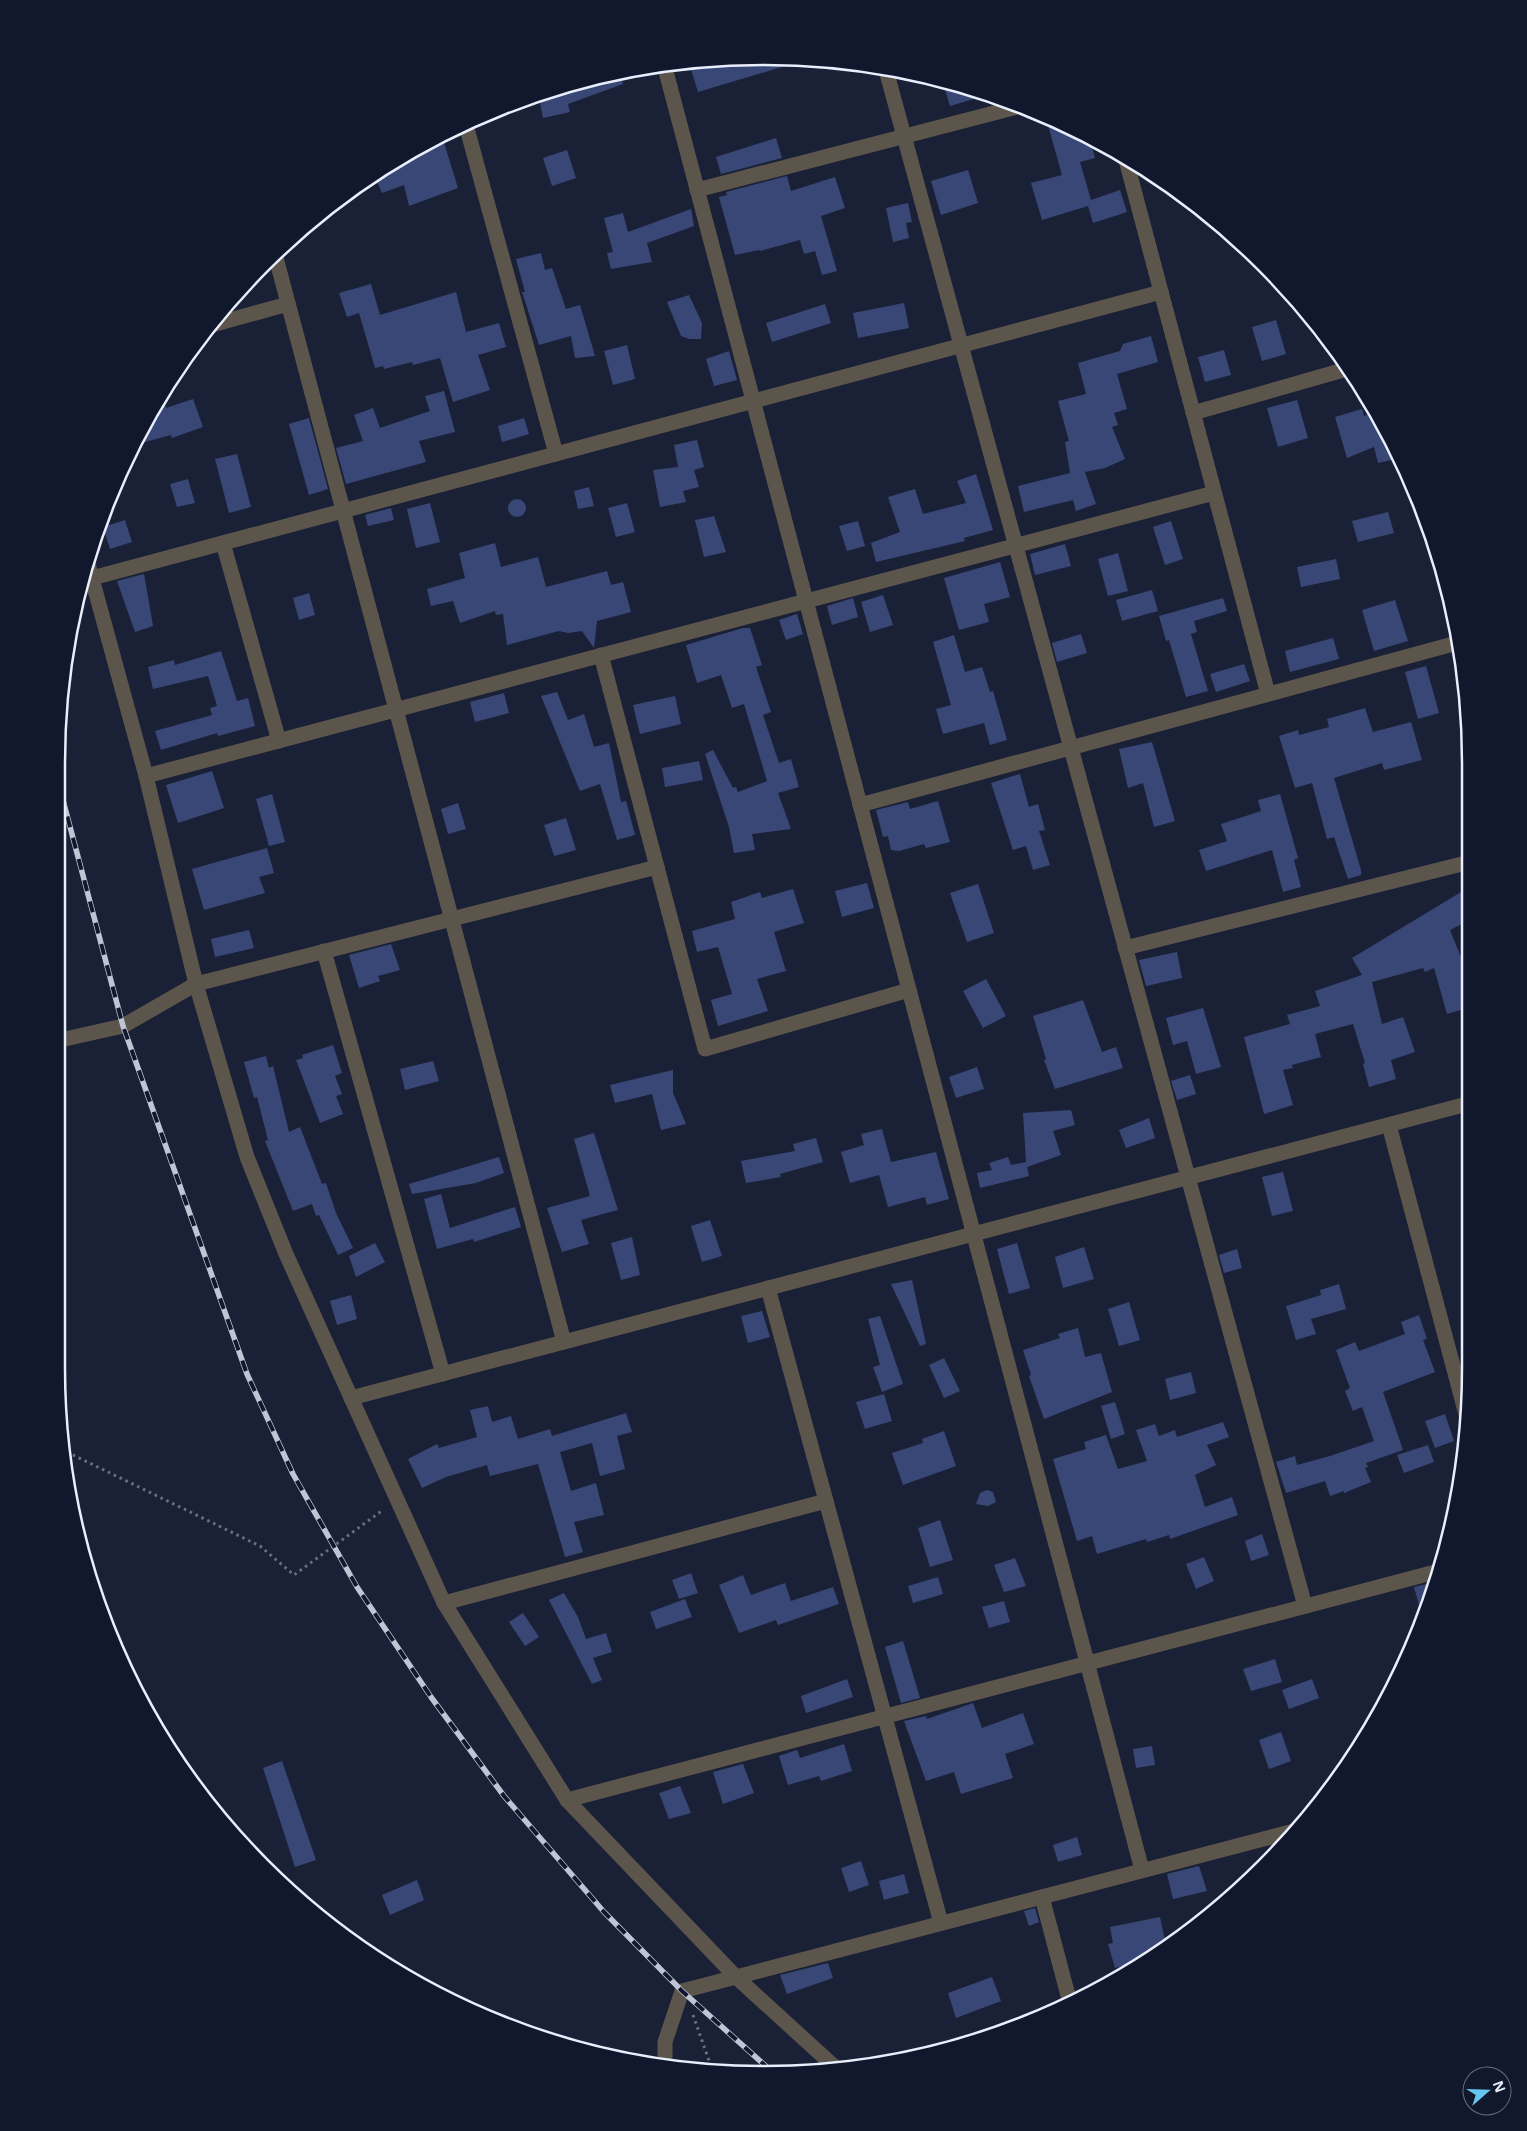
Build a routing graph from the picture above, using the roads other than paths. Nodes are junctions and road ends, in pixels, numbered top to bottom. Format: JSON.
{"nodes":[{"id":1,"x":666,"y":72,"type":"edge"},
{"id":2,"x":888,"y":76,"type":"edge"},
{"id":3,"x":1008,"y":109,"type":"edge"},
{"id":4,"x":468,"y":131,"type":"edge"},
{"id":5,"x":904,"y":136,"type":"junction"},
{"id":6,"x":1128,"y":168,"type":"edge"},
{"id":7,"x":697,"y":190,"type":"junction"},
{"id":8,"x":277,"y":263,"type":"edge"},
{"id":9,"x":1161,"y":292,"type":"junction"},
{"id":10,"x":288,"y":304,"type":"junction"},
{"id":11,"x":222,"y":322,"type":"edge"},
{"id":12,"x":961,"y":346,"type":"junction"},
{"id":13,"x":1341,"y":371,"type":"edge"},
{"id":14,"x":753,"y":401,"type":"junction"},
{"id":15,"x":1193,"y":413,"type":"junction"},
{"id":16,"x":556,"y":454,"type":"junction"},
{"id":17,"x":1214,"y":493,"type":"junction"},
{"id":18,"x":343,"y":511,"type":"junction"},
{"id":19,"x":223,"y":543,"type":"junction"},
{"id":20,"x":1016,"y":545,"type":"junction"},
{"id":21,"x":93,"y":570,"type":"edge"},
{"id":22,"x":91,"y":575,"type":"edge"},
{"id":23,"x":806,"y":601,"type":"junction"},
{"id":24,"x":1452,"y":644,"type":"edge"},
{"id":25,"x":601,"y":655,"type":"junction"},
{"id":26,"x":1268,"y":694,"type":"junction"},
{"id":27,"x":396,"y":710,"type":"junction"},
{"id":28,"x":278,"y":741,"type":"junction"},
{"id":29,"x":1071,"y":748,"type":"junction"},
{"id":30,"x":146,"y":776,"type":"junction"},
{"id":31,"x":860,"y":805,"type":"junction"},
{"id":32,"x":1462,"y":864,"type":"edge"},
{"id":33,"x":658,"y":867,"type":"junction"},
{"id":34,"x":452,"y":919,"type":"junction"},
{"id":35,"x":1126,"y":948,"type":"junction"},
{"id":36,"x":324,"y":951,"type":"junction"},
{"id":37,"x":196,"y":984,"type":"junction"},
{"id":38,"x":909,"y":990,"type":"junction"},
{"id":39,"x":65,"y":1039,"type":"edge"},
{"id":40,"x":1462,"y":1105,"type":"edge"},
{"id":41,"x":1389,"y":1125,"type":"junction"},
{"id":42,"x":1188,"y":1177,"type":"junction"},
{"id":43,"x":974,"y":1234,"type":"junction"},
{"id":44,"x":768,"y":1288,"type":"junction"},
{"id":45,"x":564,"y":1342,"type":"junction"},
{"id":46,"x":443,"y":1374,"type":"junction"},
{"id":47,"x":1461,"y":1397,"type":"edge"},
{"id":48,"x":351,"y":1398,"type":"junction"},
{"id":49,"x":826,"y":1501,"type":"junction"},
{"id":50,"x":1431,"y":1573,"type":"edge"},
{"id":51,"x":444,"y":1603,"type":"junction"},
{"id":52,"x":1305,"y":1606,"type":"junction"},
{"id":53,"x":1087,"y":1664,"type":"junction"},
{"id":54,"x":884,"y":1717,"type":"junction"},
{"id":55,"x":567,"y":1800,"type":"junction"},
{"id":56,"x":1283,"y":1834,"type":"edge"},
{"id":57,"x":1142,"y":1870,"type":"junction"},
{"id":58,"x":1042,"y":1897,"type":"junction"},
{"id":59,"x":941,"y":1923,"type":"junction"},
{"id":60,"x":736,"y":1977,"type":"junction"},
{"id":61,"x":1068,"y":1996,"type":"edge"},
{"id":62,"x":665,"y":2059,"type":"edge"},
{"id":63,"x":829,"y":2063,"type":"edge"}],
"edges":[{"from":1,"to":7,"type":"street"},
{"from":2,"to":5,"type":"street"},
{"from":3,"to":5,"type":"street"},
{"from":4,"to":16,"type":"street"},
{"from":5,"to":7,"type":"street"},
{"from":5,"to":12,"type":"street"},
{"from":6,"to":9,"type":"street"},
{"from":7,"to":14,"type":"street"},
{"from":8,"to":10,"type":"street"},
{"from":9,"to":12,"type":"street"},
{"from":9,"to":15,"type":"street"},
{"from":10,"to":11,"type":"street"},
{"from":10,"to":18,"type":"street"},
{"from":12,"to":14,"type":"street"},
{"from":12,"to":20,"type":"street"},
{"from":13,"to":15,"type":"street"},
{"from":14,"to":16,"type":"street"},
{"from":14,"to":23,"type":"street"},
{"from":15,"to":17,"type":"street"},
{"from":16,"to":18,"type":"street"},
{"from":17,"to":20,"type":"street"},
{"from":17,"to":26,"type":"street"},
{"from":18,"to":19,"type":"street"},
{"from":18,"to":27,"type":"street"},
{"from":19,"to":21,"type":"street"},
{"from":19,"to":28,"type":"street"},
{"from":20,"to":23,"type":"street"},
{"from":20,"to":29,"type":"street"},
{"from":22,"to":30,"type":"street"},
{"from":23,"to":25,"type":"street"},
{"from":23,"to":31,"type":"street"},
{"from":24,"to":26,"type":"street"},
{"from":25,"to":27,"type":"street"},
{"from":25,"to":33,"type":"street"},
{"from":26,"to":29,"type":"street"},
{"from":27,"to":28,"type":"street"},
{"from":27,"to":34,"type":"street"},
{"from":28,"to":30,"type":"street"},
{"from":29,"to":31,"type":"street"},
{"from":29,"to":35,"type":"street"},
{"from":30,"to":37,"type":"street"},
{"from":31,"to":38,"type":"street"},
{"from":32,"to":35,"type":"street"},
{"from":33,"to":34,"type":"street"},
{"from":33,"to":38,"type":"street"},
{"from":34,"to":36,"type":"street"},
{"from":34,"to":45,"type":"street"},
{"from":35,"to":42,"type":"street"},
{"from":36,"to":37,"type":"street"},
{"from":36,"to":46,"type":"street"},
{"from":37,"to":39,"type":"street"},
{"from":37,"to":48,"type":"street"},
{"from":38,"to":43,"type":"street"},
{"from":40,"to":41,"type":"street"},
{"from":41,"to":42,"type":"street"},
{"from":41,"to":47,"type":"street"},
{"from":42,"to":43,"type":"street"},
{"from":42,"to":52,"type":"street"},
{"from":43,"to":44,"type":"street"},
{"from":43,"to":53,"type":"street"},
{"from":44,"to":45,"type":"street"},
{"from":44,"to":49,"type":"street"},
{"from":45,"to":46,"type":"street"},
{"from":46,"to":48,"type":"street"},
{"from":48,"to":51,"type":"street"},
{"from":49,"to":51,"type":"street"},
{"from":49,"to":54,"type":"street"},
{"from":50,"to":52,"type":"street"},
{"from":51,"to":55,"type":"street"},
{"from":52,"to":53,"type":"street"},
{"from":53,"to":54,"type":"street"},
{"from":53,"to":57,"type":"street"},
{"from":54,"to":55,"type":"street"},
{"from":54,"to":59,"type":"street"},
{"from":55,"to":60,"type":"street"},
{"from":56,"to":57,"type":"street"},
{"from":57,"to":58,"type":"street"},
{"from":58,"to":59,"type":"street"},
{"from":58,"to":61,"type":"street"},
{"from":59,"to":60,"type":"street"},
{"from":60,"to":62,"type":"street"},
{"from":60,"to":63,"type":"street"}]}
